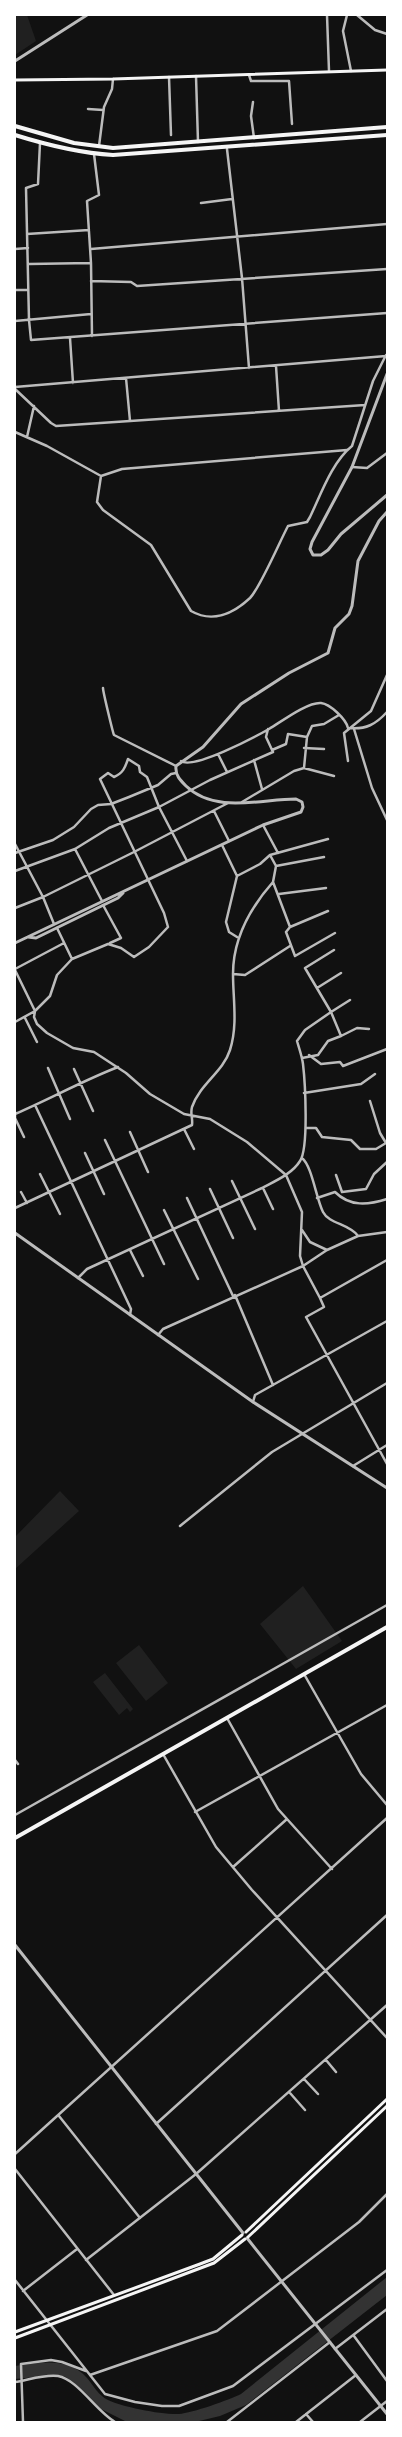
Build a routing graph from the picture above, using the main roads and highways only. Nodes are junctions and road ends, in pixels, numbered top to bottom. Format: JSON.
{"nodes":[{"id":1,"x":387,"y":70,"type":"edge"},
{"id":2,"x":15,"y":80,"type":"edge"},
{"id":3,"x":15,"y":126,"type":"edge"},
{"id":4,"x":387,"y":127,"type":"edge"},
{"id":5,"x":15,"y":134,"type":"edge"},
{"id":6,"x":387,"y":135,"type":"edge"},
{"id":7,"x":245,"y":139,"type":"junction"},
{"id":8,"x":245,"y":147,"type":"junction"},
{"id":9,"x":387,"y":1627,"type":"edge"},
{"id":10,"x":15,"y":1838,"type":"edge"},
{"id":11,"x":387,"y":2099,"type":"edge"},
{"id":12,"x":387,"y":2106,"type":"edge"},
{"id":13,"x":245,"y":2236,"type":"junction"},
{"id":14,"x":15,"y":2332,"type":"edge"},
{"id":15,"x":15,"y":2338,"type":"edge"}],
"edges":[{"from":1,"to":2,"type":"main road"},
{"from":3,"to":7,"type":"highway"},
{"from":4,"to":7,"type":"highway"},
{"from":5,"to":8,"type":"highway"},
{"from":6,"to":8,"type":"highway"},
{"from":7,"to":8,"type":"highway"},
{"from":9,"to":10,"type":"highway"},
{"from":11,"to":13,"type":"main road"},
{"from":12,"to":13,"type":"main road"},
{"from":13,"to":14,"type":"main road"},
{"from":13,"to":15,"type":"main road"}]}
